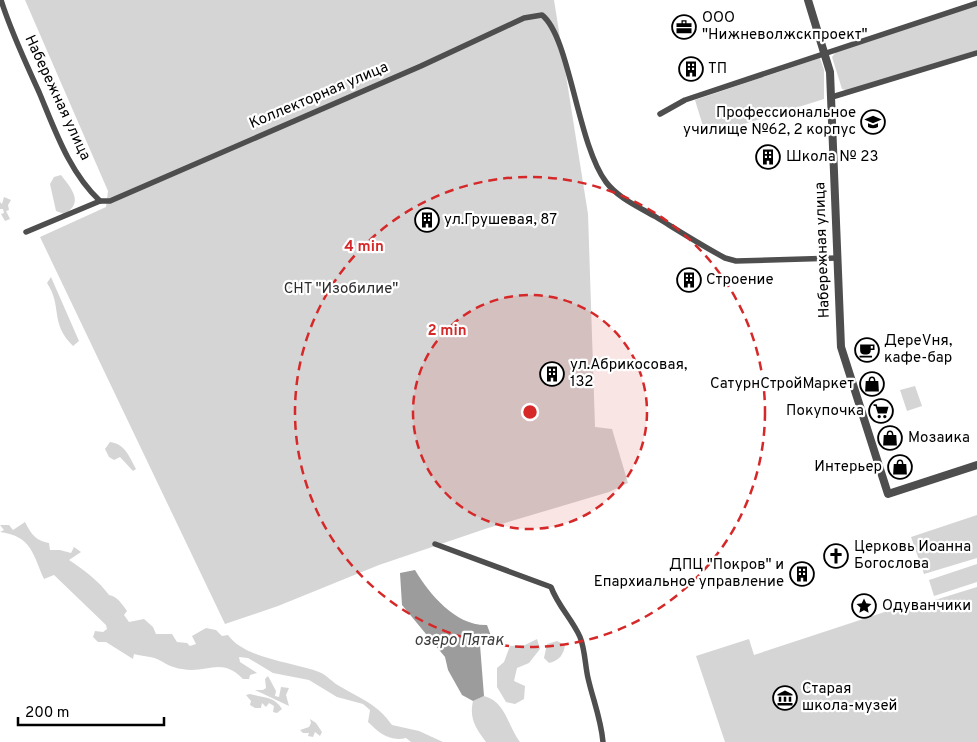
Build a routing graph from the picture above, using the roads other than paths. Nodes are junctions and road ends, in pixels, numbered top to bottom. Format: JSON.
{"nodes":[{"id":1,"x":1,"y":0,"type":"edge"},
{"id":2,"x":808,"y":0,"type":"edge"},
{"id":3,"x":977,"y":3,"type":"edge"},
{"id":4,"x":826,"y":53,"type":"junction"},
{"id":5,"x":977,"y":53,"type":"edge"},
{"id":6,"x":832,"y":97,"type":"junction"},
{"id":7,"x":660,"y":114,"type":"dead end"},
{"id":8,"x":100,"y":201,"type":"junction"},
{"id":9,"x":26,"y":232,"type":"dead end"},
{"id":10,"x":837,"y":258,"type":"junction"},
{"id":11,"x":977,"y":465,"type":"edge"},
{"id":12,"x":435,"y":544,"type":"dead end"},
{"id":13,"x":603,"y":742,"type":"edge"}],
"edges":[{"from":1,"to":8,"type":"street","name":"Набережная улица"},
{"from":2,"to":4,"type":"street","name":"Набережная улица"},
{"from":3,"to":4,"type":"street"},
{"from":4,"to":6,"type":"street","name":"Набережная улица"},
{"from":4,"to":7,"type":"street"},
{"from":5,"to":6,"type":"street"},
{"from":6,"to":10,"type":"street","name":"Набережная улица"},
{"from":8,"to":9,"type":"street","name":"Коллекторная улица"},
{"from":8,"to":10,"type":"street","name":"Коллекторная улица"},
{"from":10,"to":11,"type":"street","name":"Набережная улица"},
{"from":12,"to":13,"type":"street"}]}
